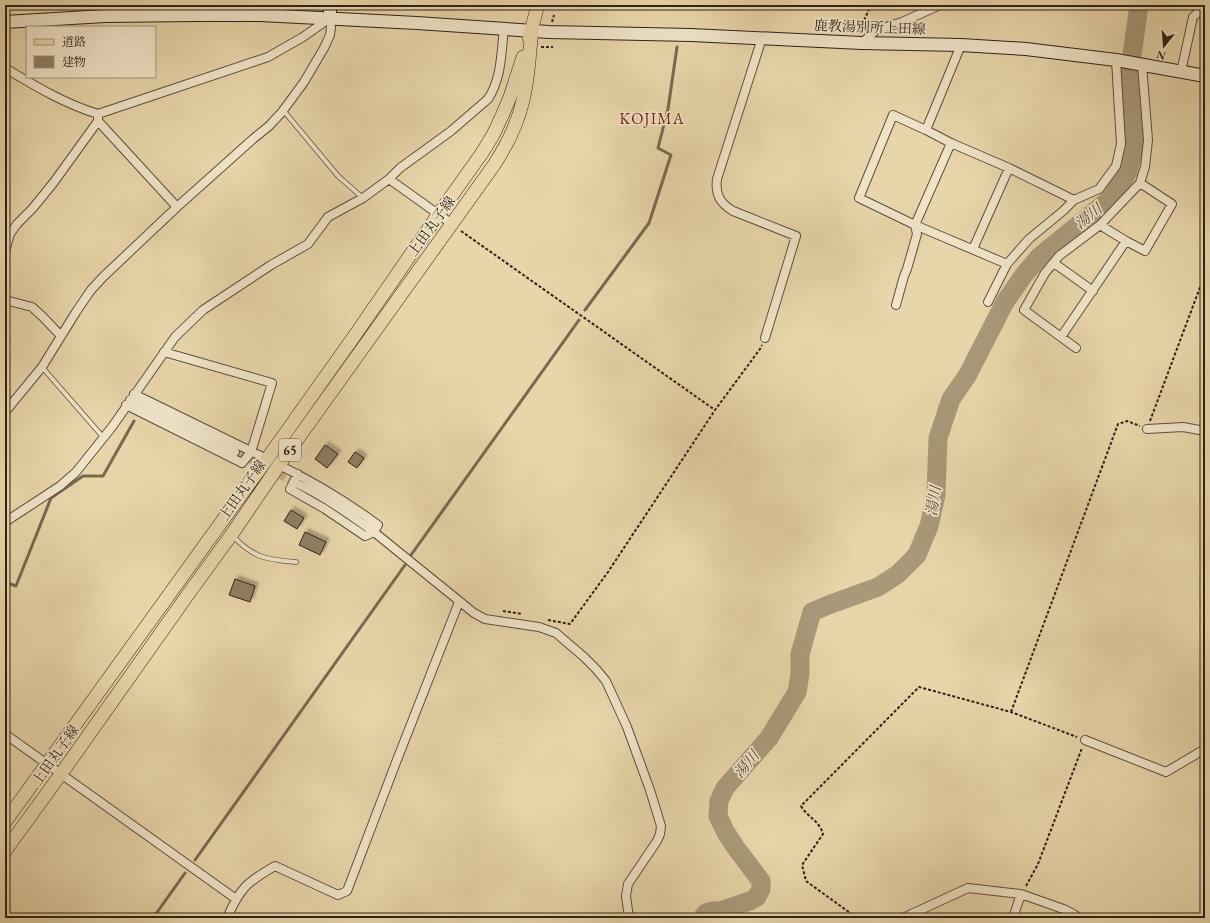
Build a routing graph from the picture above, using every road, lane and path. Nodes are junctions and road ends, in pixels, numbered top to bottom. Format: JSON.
{"nodes":[{"id":1,"x":330,"y":5,"type":"edge"},
{"id":2,"x":538,"y":5,"type":"edge"},
{"id":3,"x":871,"y":5,"type":"edge"},
{"id":4,"x":940,"y":5,"type":"edge"},
{"id":5,"x":1203,"y":5,"type":"edge"},
{"id":6,"x":330,"y":18,"type":"junction"},
{"id":7,"x":5,"y":22,"type":"edge"},
{"id":8,"x":504,"y":29,"type":"junction"},
{"id":9,"x":532,"y":31,"type":"junction"},
{"id":10,"x":762,"y":38,"type":"junction"},
{"id":11,"x":862,"y":43,"type":"junction"},
{"id":12,"x":961,"y":45,"type":"junction"},
{"id":13,"x":1119,"y":60,"type":"junction"},
{"id":14,"x":1140,"y":65,"type":"junction"},
{"id":15,"x":5,"y":68,"type":"edge"},
{"id":16,"x":1181,"y":72,"type":"junction"},
{"id":17,"x":1205,"y":76,"type":"edge"},
{"id":18,"x":283,"y":110,"type":"junction"},
{"id":19,"x":98,"y":117,"type":"junction"},
{"id":20,"x":926,"y":130,"type":"junction"},
{"id":21,"x":951,"y":144,"type":"junction"},
{"id":22,"x":1008,"y":168,"type":"junction"},
{"id":23,"x":389,"y":179,"type":"junction"},
{"id":24,"x":1140,"y":183,"type":"junction"},
{"id":25,"x":363,"y":198,"type":"junction"},
{"id":26,"x":1074,"y":200,"type":"junction"},
{"id":27,"x":177,"y":207,"type":"junction"},
{"id":28,"x":438,"y":215,"type":"junction"},
{"id":29,"x":452,"y":224,"type":"junction"},
{"id":30,"x":915,"y":225,"type":"junction"},
{"id":31,"x":1100,"y":225,"type":"junction"},
{"id":32,"x":1126,"y":242,"type":"junction"},
{"id":33,"x":972,"y":249,"type":"junction"},
{"id":34,"x":5,"y":251,"type":"edge"},
{"id":35,"x":1054,"y":263,"type":"junction"},
{"id":36,"x":1007,"y":264,"type":"junction"},
{"id":37,"x":1205,"y":274,"type":"edge"},
{"id":38,"x":1093,"y":291,"type":"junction"},
{"id":39,"x":5,"y":300,"type":"edge"},
{"id":40,"x":988,"y":302,"type":"dead end"},
{"id":41,"x":896,"y":305,"type":"dead end"},
{"id":42,"x":61,"y":336,"type":"junction"},
{"id":43,"x":1061,"y":337,"type":"junction"},
{"id":44,"x":764,"y":338,"type":"joint"},
{"id":45,"x":1076,"y":348,"type":"dead end"},
{"id":46,"x":164,"y":352,"type":"junction"},
{"id":47,"x":42,"y":367,"type":"junction"},
{"id":48,"x":130,"y":400,"type":"junction"},
{"id":49,"x":716,"y":410,"type":"junction"},
{"id":50,"x":5,"y":412,"type":"edge"},
{"id":51,"x":1147,"y":429,"type":"junction"},
{"id":52,"x":1205,"y":431,"type":"edge"},
{"id":53,"x":103,"y":437,"type":"junction"},
{"id":54,"x":235,"y":452,"type":"tunnel mouth"},
{"id":55,"x":251,"y":452,"type":"junction"},
{"id":56,"x":267,"y":459,"type":"junction"},
{"id":57,"x":279,"y":465,"type":"junction"},
{"id":58,"x":298,"y":474,"type":"junction"},
{"id":59,"x":298,"y":484,"type":"tunnel mouth"},
{"id":60,"x":5,"y":522,"type":"edge"},
{"id":61,"x":374,"y":532,"type":"junction"},
{"id":62,"x":232,"y":534,"type":"junction"},
{"id":63,"x":296,"y":562,"type":"dead end"},
{"id":64,"x":459,"y":602,"type":"junction"},
{"id":65,"x":499,"y":611,"type":"dead end"},
{"id":66,"x":522,"y":614,"type":"dead end"},
{"id":67,"x":545,"y":619,"type":"dead end"},
{"id":68,"x":1011,"y":712,"type":"junction"},
{"id":69,"x":5,"y":734,"type":"edge"},
{"id":70,"x":1085,"y":740,"type":"junction"},
{"id":71,"x":1205,"y":749,"type":"edge"},
{"id":72,"x":46,"y":764,"type":"junction"},
{"id":73,"x":61,"y":774,"type":"junction"},
{"id":74,"x":5,"y":822,"type":"edge"},
{"id":75,"x":5,"y":851,"type":"edge"},
{"id":76,"x":1021,"y":894,"type":"junction"},
{"id":77,"x":236,"y":899,"type":"junction"},
{"id":78,"x":227,"y":918,"type":"edge"},
{"id":79,"x":629,"y":918,"type":"edge"},
{"id":80,"x":857,"y":918,"type":"edge"},
{"id":81,"x":903,"y":918,"type":"edge"},
{"id":82,"x":1013,"y":918,"type":"edge"},
{"id":83,"x":1080,"y":918,"type":"edge"}],
"edges":[{"from":1,"to":6,"type":"main road"},
{"from":2,"to":9,"type":"main road","name":"上田丸子線","number":"65"},
{"from":3,"to":11,"type":"path"},
{"from":4,"to":11,"type":"street"},
{"from":5,"to":16,"type":"street"},
{"from":6,"to":7,"type":"main road","name":"鹿教湯別所上田線"},
{"from":6,"to":8,"type":"main road","name":"鹿教湯別所上田線"},
{"from":6,"to":18,"type":"street"},
{"from":6,"to":19,"type":"street"},
{"from":8,"to":9,"type":"main road","name":"鹿教湯別所上田線"},
{"from":8,"to":23,"type":"street"},
{"from":9,"to":10,"type":"main road","name":"鹿教湯別所上田線"},
{"from":9,"to":28,"type":"main road","name":"上田丸子線","number":"65"},
{"from":9,"to":29,"type":"main road","name":"上田丸子線","number":"65"},
{"from":10,"to":11,"type":"main road","name":"鹿教湯別所上田線"},
{"from":10,"to":44,"type":"street"},
{"from":11,"to":12,"type":"main road","name":"鹿教湯別所上田線"},
{"from":12,"to":13,"type":"main road","name":"鹿教湯別所上田線"},
{"from":12,"to":20,"type":"street"},
{"from":13,"to":14,"type":"main road","name":"鹿教湯別所上田線"},
{"from":13,"to":26,"type":"street"},
{"from":14,"to":16,"type":"main road","name":"鹿教湯別所上田線"},
{"from":14,"to":24,"type":"street"},
{"from":15,"to":19,"type":"street"},
{"from":16,"to":17,"type":"main road","name":"鹿教湯別所上田線"},
{"from":18,"to":25,"type":"lane"},
{"from":18,"to":27,"type":"street"},
{"from":19,"to":27,"type":"street"},
{"from":19,"to":34,"type":"street"},
{"from":20,"to":21,"type":"street"},
{"from":20,"to":30,"type":"street"},
{"from":21,"to":22,"type":"street"},
{"from":21,"to":30,"type":"street"},
{"from":22,"to":26,"type":"street"},
{"from":22,"to":33,"type":"street"},
{"from":23,"to":25,"type":"street"},
{"from":23,"to":28,"type":"street"},
{"from":24,"to":31,"type":"street"},
{"from":24,"to":32,"type":"street"},
{"from":25,"to":46,"type":"street"},
{"from":26,"to":36,"type":"street"},
{"from":27,"to":42,"type":"street"},
{"from":28,"to":29,"type":"street"},
{"from":28,"to":56,"type":"main road","name":"上田丸子線","number":"65"},
{"from":29,"to":49,"type":"path"},
{"from":29,"to":57,"type":"main road","name":"上田丸子線","number":"65"},
{"from":30,"to":33,"type":"street"},
{"from":30,"to":41,"type":"street"},
{"from":31,"to":32,"type":"street"},
{"from":31,"to":35,"type":"street"},
{"from":32,"to":38,"type":"street"},
{"from":33,"to":36,"type":"street"},
{"from":35,"to":38,"type":"street"},
{"from":35,"to":43,"type":"street"},
{"from":36,"to":40,"type":"street"},
{"from":37,"to":51,"type":"path"},
{"from":38,"to":43,"type":"street"},
{"from":39,"to":42,"type":"street"},
{"from":42,"to":47,"type":"street"},
{"from":43,"to":45,"type":"street"},
{"from":44,"to":49,"type":"path"},
{"from":46,"to":48,"type":"street"},
{"from":46,"to":55,"type":"street"},
{"from":47,"to":50,"type":"street"},
{"from":47,"to":53,"type":"lane"},
{"from":48,"to":53,"type":"street"},
{"from":48,"to":54,"type":"street"},
{"from":48,"to":55,"type":"street"},
{"from":48,"to":55,"type":"street"},
{"from":49,"to":67,"type":"path"},
{"from":51,"to":52,"type":"street"},
{"from":51,"to":68,"type":"path"},
{"from":53,"to":60,"type":"street"},
{"from":55,"to":56,"type":"street"},
{"from":56,"to":72,"type":"main road","name":"上田丸子線","number":"65"},
{"from":57,"to":58,"type":"street"},
{"from":57,"to":62,"type":"main road","name":"上田丸子線","number":"65"},
{"from":58,"to":61,"type":"street"},
{"from":58,"to":61,"type":"street"},
{"from":59,"to":61,"type":"street"},
{"from":61,"to":64,"type":"street"},
{"from":62,"to":63,"type":"lane"},
{"from":62,"to":73,"type":"main road","name":"上田丸子線","number":"65"},
{"from":64,"to":77,"type":"street"},
{"from":64,"to":79,"type":"street"},
{"from":65,"to":66,"type":"path"},
{"from":68,"to":70,"type":"path"},
{"from":68,"to":80,"type":"path"},
{"from":69,"to":72,"type":"street"},
{"from":70,"to":71,"type":"street"},
{"from":70,"to":76,"type":"path"},
{"from":72,"to":73,"type":"street"},
{"from":72,"to":74,"type":"main road","name":"上田丸子線","number":"65"},
{"from":73,"to":75,"type":"main road","name":"上田丸子線","number":"65"},
{"from":73,"to":77,"type":"street"},
{"from":76,"to":81,"type":"street"},
{"from":76,"to":82,"type":"street"},
{"from":76,"to":83,"type":"street"},
{"from":77,"to":78,"type":"street"}]}
